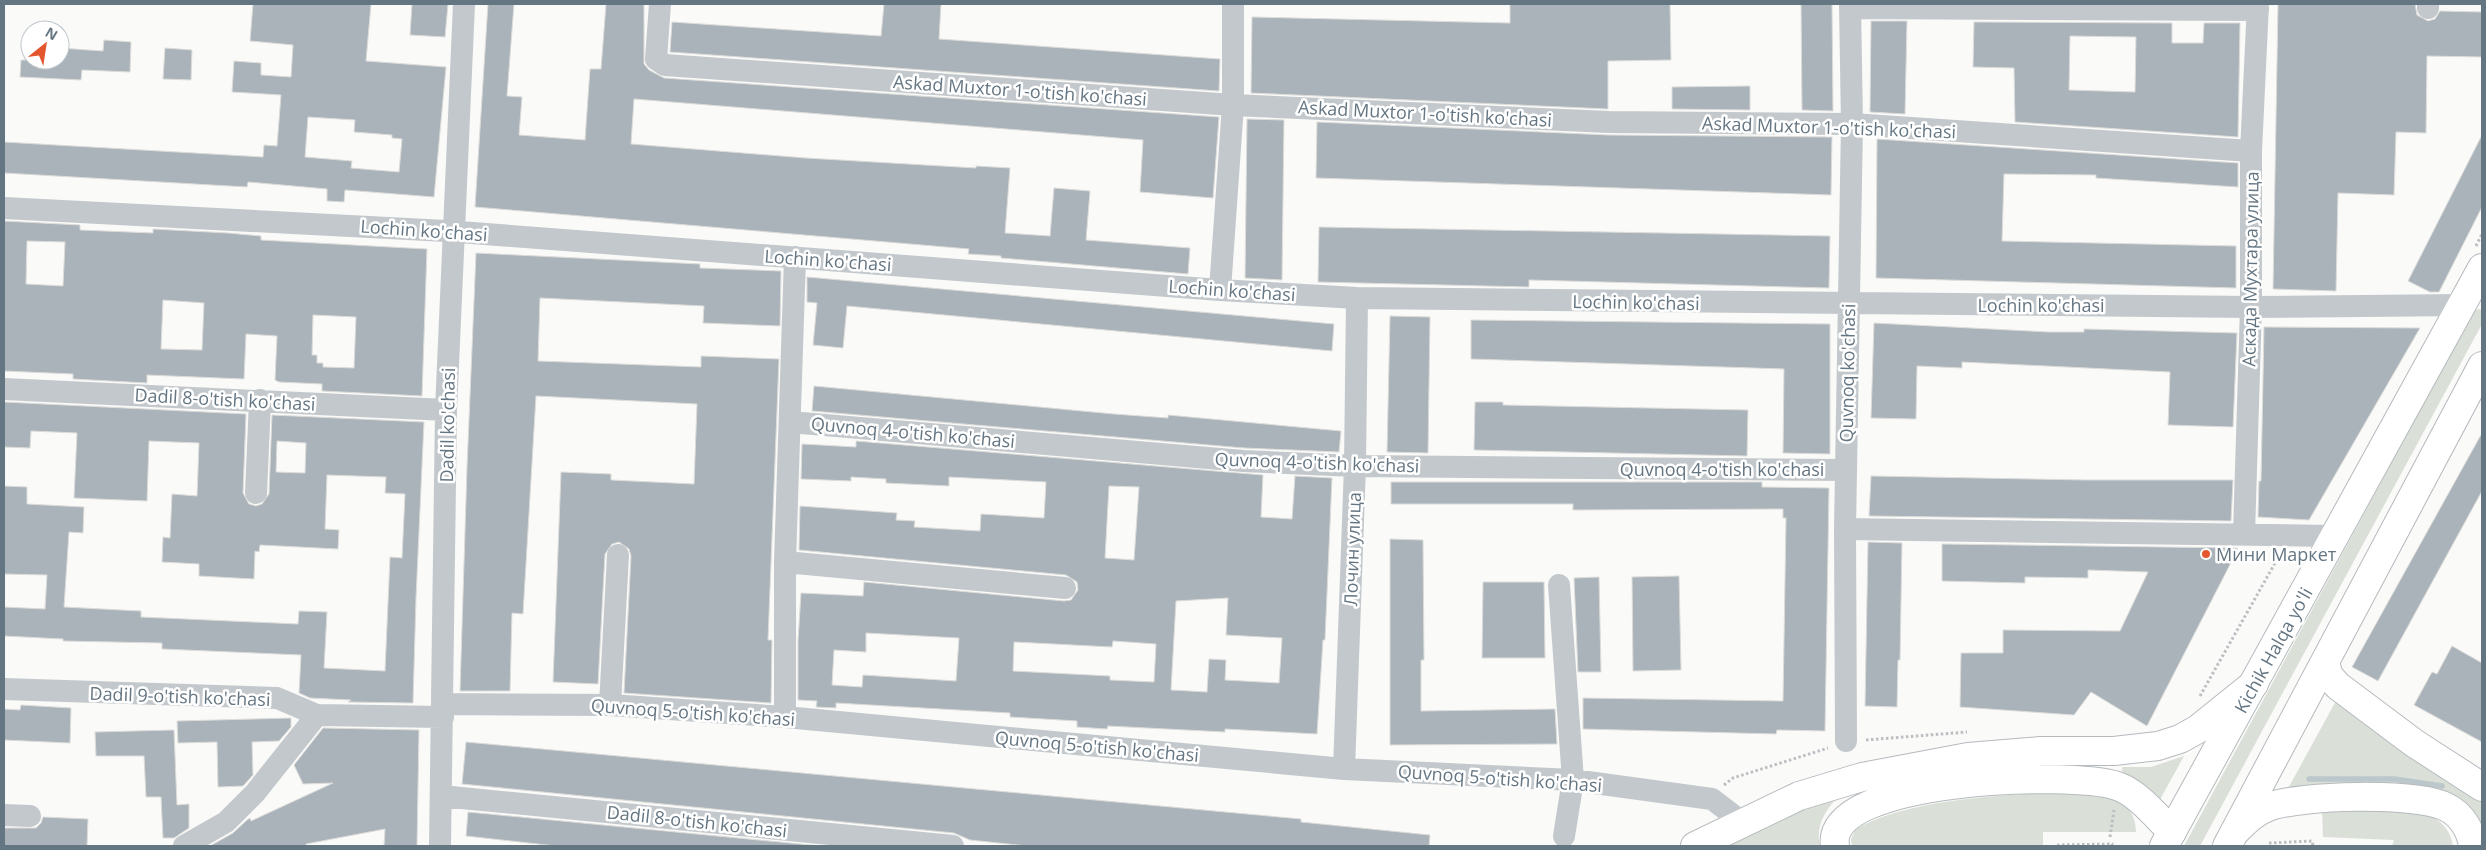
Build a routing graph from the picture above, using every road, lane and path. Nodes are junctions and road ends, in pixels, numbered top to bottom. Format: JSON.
{"nodes":[{"id":1,"x":464,"y":4,"type":"edge"},
{"id":2,"x":660,"y":4,"type":"edge"},
{"id":3,"x":1233,"y":4,"type":"edge"},
{"id":4,"x":1850,"y":6,"type":"edge"},
{"id":5,"x":2258,"y":7,"type":"edge"},
{"id":6,"x":1233,"y":105,"type":"junction"},
{"id":7,"x":1852,"y":124,"type":"junction"},
{"id":8,"x":2252,"y":150,"type":"junction"},
{"id":9,"x":4,"y":208,"type":"edge"},
{"id":10,"x":453,"y":232,"type":"junction"},
{"id":11,"x":795,"y":258,"type":"junction"},
{"id":12,"x":2482,"y":268,"type":"edge"},
{"id":13,"x":1220,"y":290,"type":"junction"},
{"id":14,"x":1357,"y":298,"type":"junction"},
{"id":15,"x":1848,"y":304,"type":"junction"},
{"id":16,"x":2472,"y":305,"type":"edge"},
{"id":17,"x":2251,"y":307,"type":"junction"},
{"id":18,"x":2482,"y":366,"type":"edge"},
{"id":19,"x":4,"y":389,"type":"edge"},
{"id":20,"x":260,"y":400,"type":"junction"},
{"id":21,"x":446,"y":410,"type":"junction"},
{"id":22,"x":790,"y":422,"type":"junction"},
{"id":23,"x":1355,"y":466,"type":"junction"},
{"id":24,"x":1846,"y":470,"type":"junction"},
{"id":25,"x":256,"y":493,"type":"dead end"},
{"id":26,"x":1845,"y":528,"type":"junction"},
{"id":27,"x":2244,"y":534,"type":"junction"},
{"id":28,"x":2291,"y":535,"type":"junction"},
{"id":29,"x":2336,"y":536,"type":"junction"},
{"id":30,"x":618,"y":555,"type":"dead end"},
{"id":31,"x":785,"y":562,"type":"junction"},
{"id":32,"x":1559,"y":585,"type":"dead end"},
{"id":33,"x":1064,"y":588,"type":"dead end"},
{"id":34,"x":2325,"y":663,"type":"junction"},
{"id":35,"x":2254,"y":684,"type":"junction"},
{"id":36,"x":4,"y":690,"type":"edge"},
{"id":37,"x":2198,"y":699,"type":"dead end"},
{"id":38,"x":610,"y":705,"type":"junction"},
{"id":39,"x":443,"y":711,"type":"junction"},
{"id":40,"x":317,"y":715,"type":"junction"},
{"id":41,"x":785,"y":717,"type":"junction"},
{"id":42,"x":1973,"y":731,"type":"dead end"},
{"id":43,"x":1846,"y":741,"type":"junction"},
{"id":44,"x":1344,"y":769,"type":"junction"},
{"id":45,"x":1573,"y":780,"type":"junction"},
{"id":46,"x":2482,"y":786,"type":"edge"},
{"id":47,"x":441,"y":796,"type":"junction"},
{"id":48,"x":1712,"y":798,"type":"junction"},
{"id":49,"x":2114,"y":805,"type":"dead end"},
{"id":50,"x":4,"y":815,"type":"edge"},
{"id":51,"x":30,"y":816,"type":"dead end"},
{"id":52,"x":1742,"y":822,"type":"junction"},
{"id":53,"x":1564,"y":836,"type":"dead end"},
{"id":54,"x":2110,"y":837,"type":"dead end"},
{"id":55,"x":2168,"y":839,"type":"edge"},
{"id":56,"x":2231,"y":839,"type":"edge"},
{"id":57,"x":2269,"y":842,"type":"dead end"},
{"id":58,"x":2058,"y":845,"type":"dead end"},
{"id":59,"x":184,"y":846,"type":"edge"},
{"id":60,"x":440,"y":846,"type":"edge"},
{"id":61,"x":953,"y":846,"type":"edge"},
{"id":62,"x":1695,"y":846,"type":"edge"},
{"id":63,"x":1835,"y":846,"type":"edge"},
{"id":64,"x":2112,"y":846,"type":"edge"},
{"id":65,"x":2313,"y":846,"type":"edge"},
{"id":66,"x":2473,"y":846,"type":"edge"}],
"edges":[{"from":1,"to":10,"type":"street","name":"Dadil ko'chasi"},
{"from":2,"to":6,"type":"street","name":"Askad Muxtor 1-o'tish ko'chasi"},
{"from":3,"to":6,"type":"street"},
{"from":4,"to":5,"type":"street"},
{"from":4,"to":7,"type":"street","name":"Quvnoq ko'chasi"},
{"from":5,"to":8,"type":"street","name":"Аскада Мухтара улица"},
{"from":6,"to":7,"type":"street","name":"Askad Muxtor 1-o'tish ko'chasi"},
{"from":6,"to":13,"type":"street"},
{"from":7,"to":8,"type":"street","name":"Askad Muxtor 1-o'tish ko'chasi"},
{"from":7,"to":15,"type":"street","name":"Quvnoq ko'chasi"},
{"from":8,"to":17,"type":"street","name":"Аскада Мухтара улица"},
{"from":9,"to":10,"type":"street","name":"Lochin ko'chasi"},
{"from":10,"to":11,"type":"street","name":"Lochin ko'chasi"},
{"from":10,"to":21,"type":"street","name":"Dadil ko'chasi"},
{"from":11,"to":13,"type":"street","name":"Lochin ko'chasi"},
{"from":11,"to":22,"type":"street"},
{"from":12,"to":16,"type":"main road","name":"Kichik Halqa yo'li"},
{"from":13,"to":14,"type":"street","name":"Lochin ko'chasi"},
{"from":14,"to":15,"type":"street","name":"Lochin ko'chasi"},
{"from":14,"to":23,"type":"street","name":"Лочин улица"},
{"from":15,"to":17,"type":"street","name":"Lochin ko'chasi"},
{"from":15,"to":24,"type":"street","name":"Quvnoq ko'chasi"},
{"from":16,"to":17,"type":"street","name":"Lochin ko'chasi"},
{"from":16,"to":29,"type":"main road","name":"Kichik Halqa yo'li"},
{"from":17,"to":27,"type":"street","name":"Аскада Мухтара улица"},
{"from":18,"to":34,"type":"main road"},
{"from":19,"to":20,"type":"street","name":"Dadil 8-o'tish ko'chasi"},
{"from":20,"to":21,"type":"street","name":"Dadil 8-o'tish ko'chasi"},
{"from":20,"to":25,"type":"street"},
{"from":21,"to":39,"type":"street","name":"Dadil ko'chasi"},
{"from":22,"to":23,"type":"street","name":"Quvnoq 4-o'tish ko'chasi"},
{"from":22,"to":31,"type":"street"},
{"from":23,"to":24,"type":"street","name":"Quvnoq 4-o'tish ko'chasi"},
{"from":23,"to":44,"type":"street","name":"Лочин улица"},
{"from":24,"to":26,"type":"street","name":"Quvnoq ko'chasi"},
{"from":26,"to":27,"type":"street"},
{"from":26,"to":43,"type":"street","name":"Quvnoq ko'chasi"},
{"from":27,"to":28,"type":"street"},
{"from":28,"to":29,"type":"street"},
{"from":28,"to":37,"type":"path"},
{"from":29,"to":35,"type":"main road","name":"Kichik Halqa yo'li"},
{"from":30,"to":38,"type":"street"},
{"from":31,"to":33,"type":"street"},
{"from":31,"to":41,"type":"street"},
{"from":32,"to":45,"type":"street"},
{"from":34,"to":46,"type":"main road"},
{"from":34,"to":56,"type":"main road"},
{"from":35,"to":52,"type":"main road"},
{"from":35,"to":55,"type":"main road","name":"Kichik Halqa yo'li"},
{"from":36,"to":40,"type":"street","name":"Dadil 9-o'tish ko'chasi"},
{"from":38,"to":39,"type":"street","name":"Quvnoq 5-o'tish ko'chasi"},
{"from":38,"to":41,"type":"street","name":"Quvnoq 5-o'tish ko'chasi"},
{"from":39,"to":40,"type":"street","name":"Dadil 9-o'tish ko'chasi"},
{"from":39,"to":47,"type":"street","name":"Dadil ko'chasi"},
{"from":40,"to":59,"type":"street"},
{"from":41,"to":44,"type":"street","name":"Quvnoq 5-o'tish ko'chasi"},
{"from":42,"to":43,"type":"path"},
{"from":43,"to":48,"type":"path"},
{"from":44,"to":45,"type":"street","name":"Quvnoq 5-o'tish ko'chasi"},
{"from":45,"to":48,"type":"street","name":"Quvnoq 5-o'tish ko'chasi"},
{"from":45,"to":53,"type":"street"},
{"from":47,"to":60,"type":"street","name":"Dadil ko'chasi"},
{"from":47,"to":61,"type":"street","name":"Dadil 8-o'tish ko'chasi"},
{"from":48,"to":52,"type":"street"},
{"from":49,"to":54,"type":"path"},
{"from":50,"to":51,"type":"street"},
{"from":52,"to":62,"type":"main road"},
{"from":55,"to":63,"type":"main road"},
{"from":56,"to":66,"type":"main road"},
{"from":57,"to":65,"type":"path"},
{"from":58,"to":64,"type":"path"}]}
